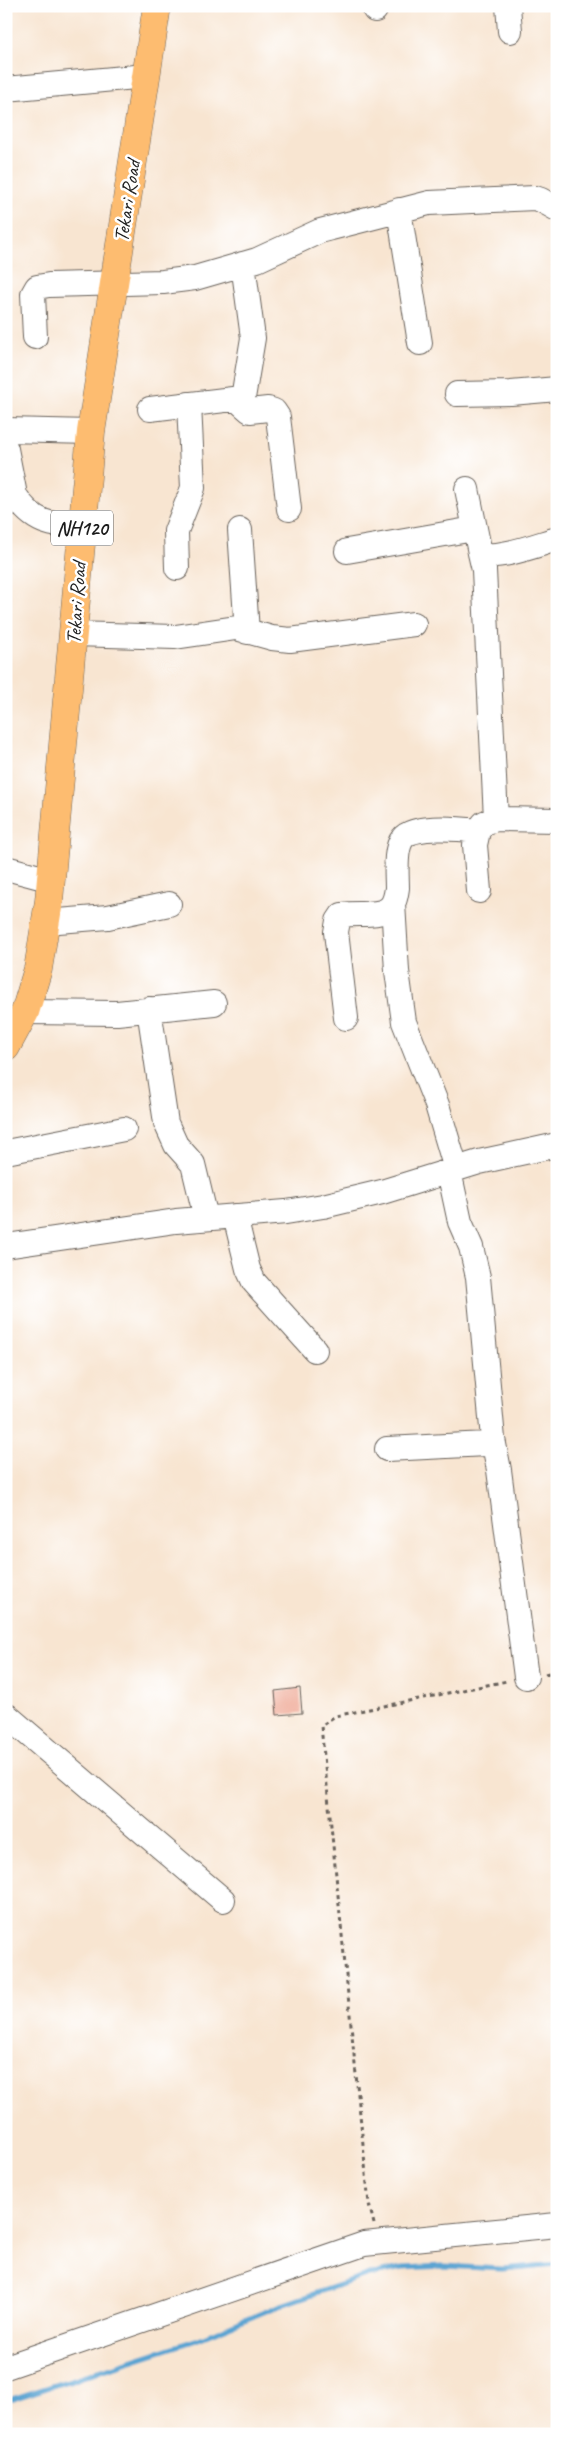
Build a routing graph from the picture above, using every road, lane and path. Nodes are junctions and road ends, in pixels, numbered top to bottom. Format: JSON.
{"nodes":[{"id":1,"x":157,"y":6,"type":"edge"},
{"id":2,"x":508,"y":6,"type":"edge"},
{"id":3,"x":510,"y":31,"type":"dead end"},
{"id":4,"x":146,"y":76,"type":"junction"},
{"id":5,"x":6,"y":89,"type":"edge"},
{"id":6,"x":557,"y":209,"type":"edge"},
{"id":7,"x":399,"y":210,"type":"junction"},
{"id":8,"x":244,"y":264,"type":"junction"},
{"id":9,"x":114,"y":284,"type":"junction"},
{"id":10,"x":35,"y":337,"type":"dead end"},
{"id":11,"x":420,"y":343,"type":"dead end"},
{"id":12,"x":557,"y":389,"type":"edge"},
{"id":13,"x":457,"y":394,"type":"dead end"},
{"id":14,"x":241,"y":398,"type":"junction"},
{"id":15,"x":189,"y":404,"type":"junction"},
{"id":16,"x":150,"y":409,"type":"dead end"},
{"id":17,"x":6,"y":430,"type":"edge"},
{"id":18,"x":91,"y":432,"type":"junction"},
{"id":19,"x":6,"y":449,"type":"edge"},
{"id":20,"x":468,"y":489,"type":"dead end"},
{"id":21,"x":289,"y":509,"type":"dead end"},
{"id":22,"x":82,"y":527,"type":"junction"},
{"id":23,"x":240,"y":530,"type":"dead end"},
{"id":24,"x":474,"y":530,"type":"junction"},
{"id":25,"x":557,"y":539,"type":"edge"},
{"id":26,"x":347,"y":550,"type":"dead end"},
{"id":27,"x":480,"y":552,"type":"junction"},
{"id":28,"x":177,"y":568,"type":"dead end"},
{"id":29,"x":414,"y":624,"type":"dead end"},
{"id":30,"x":247,"y":632,"type":"junction"},
{"id":31,"x":74,"y":634,"type":"junction"},
{"id":32,"x":557,"y":820,"type":"edge"},
{"id":33,"x":487,"y":825,"type":"junction"},
{"id":34,"x":6,"y":868,"type":"edge"},
{"id":35,"x":51,"y":880,"type":"junction"},
{"id":36,"x":479,"y":891,"type":"dead end"},
{"id":37,"x":393,"y":903,"type":"junction"},
{"id":38,"x":169,"y":904,"type":"dead end"},
{"id":39,"x":46,"y":922,"type":"junction"},
{"id":40,"x":214,"y":1003,"type":"dead end"},
{"id":41,"x":149,"y":1009,"type":"junction"},
{"id":42,"x":25,"y":1012,"type":"junction"},
{"id":43,"x":346,"y":1018,"type":"dead end"},
{"id":44,"x":6,"y":1046,"type":"edge"},
{"id":45,"x":124,"y":1129,"type":"dead end"},
{"id":46,"x":557,"y":1145,"type":"edge"},
{"id":47,"x":6,"y":1152,"type":"edge"},
{"id":48,"x":453,"y":1170,"type":"junction"},
{"id":49,"x":235,"y":1216,"type":"junction"},
{"id":50,"x":206,"y":1218,"type":"junction"},
{"id":51,"x":6,"y":1246,"type":"edge"},
{"id":52,"x":315,"y":1350,"type":"dead end"},
{"id":53,"x":493,"y":1439,"type":"junction"},
{"id":54,"x":387,"y":1449,"type":"dead end"},
{"id":55,"x":557,"y":1671,"type":"edge"},
{"id":56,"x":526,"y":1677,"type":"junction"},
{"id":57,"x":6,"y":1715,"type":"edge"},
{"id":58,"x":222,"y":1900,"type":"dead end"},
{"id":59,"x":557,"y":2225,"type":"edge"},
{"id":60,"x":379,"y":2244,"type":"junction"},
{"id":61,"x":6,"y":2367,"type":"edge"}],
"edges":[{"from":1,"to":4,"type":"highway","name":"Tekari Road","number":"NH120"},
{"from":2,"to":3,"type":"street"},
{"from":4,"to":5,"type":"street"},
{"from":4,"to":9,"type":"highway","name":"Tekari Road","number":"NH120"},
{"from":6,"to":7,"type":"street"},
{"from":7,"to":8,"type":"street"},
{"from":7,"to":11,"type":"street"},
{"from":8,"to":9,"type":"street"},
{"from":8,"to":14,"type":"street"},
{"from":9,"to":10,"type":"street"},
{"from":9,"to":18,"type":"highway","name":"Tekari Road","number":"NH120"},
{"from":12,"to":13,"type":"street"},
{"from":14,"to":15,"type":"street"},
{"from":14,"to":21,"type":"street"},
{"from":15,"to":16,"type":"street"},
{"from":15,"to":28,"type":"street"},
{"from":17,"to":18,"type":"street"},
{"from":18,"to":22,"type":"highway","name":"Tekari Road","number":"NH120"},
{"from":19,"to":22,"type":"street"},
{"from":20,"to":24,"type":"street"},
{"from":22,"to":31,"type":"highway","name":"Tekari Road","number":"NH120"},
{"from":23,"to":30,"type":"street"},
{"from":24,"to":26,"type":"street"},
{"from":24,"to":27,"type":"street"},
{"from":25,"to":27,"type":"street"},
{"from":27,"to":33,"type":"street"},
{"from":29,"to":30,"type":"street"},
{"from":30,"to":31,"type":"street"},
{"from":31,"to":35,"type":"highway","name":"Tekari Road","number":"NH120"},
{"from":32,"to":33,"type":"street"},
{"from":33,"to":36,"type":"street"},
{"from":33,"to":37,"type":"street"},
{"from":34,"to":35,"type":"street"},
{"from":35,"to":39,"type":"highway","name":"Tekari Road","number":"NH120"},
{"from":37,"to":43,"type":"street"},
{"from":37,"to":48,"type":"street"},
{"from":38,"to":39,"type":"street"},
{"from":39,"to":42,"type":"highway","name":"Tekari Road","number":"NH120"},
{"from":40,"to":41,"type":"street"},
{"from":41,"to":42,"type":"street"},
{"from":41,"to":50,"type":"street"},
{"from":42,"to":44,"type":"highway","name":"Tekari Road","number":"NH120"},
{"from":45,"to":47,"type":"street"},
{"from":46,"to":48,"type":"street"},
{"from":48,"to":49,"type":"street"},
{"from":48,"to":53,"type":"street"},
{"from":49,"to":50,"type":"street"},
{"from":49,"to":52,"type":"street"},
{"from":50,"to":51,"type":"street"},
{"from":53,"to":54,"type":"street"},
{"from":53,"to":56,"type":"street"},
{"from":55,"to":56,"type":"path"},
{"from":56,"to":60,"type":"path"},
{"from":57,"to":58,"type":"street"},
{"from":59,"to":60,"type":"street"},
{"from":60,"to":61,"type":"street"}]}
